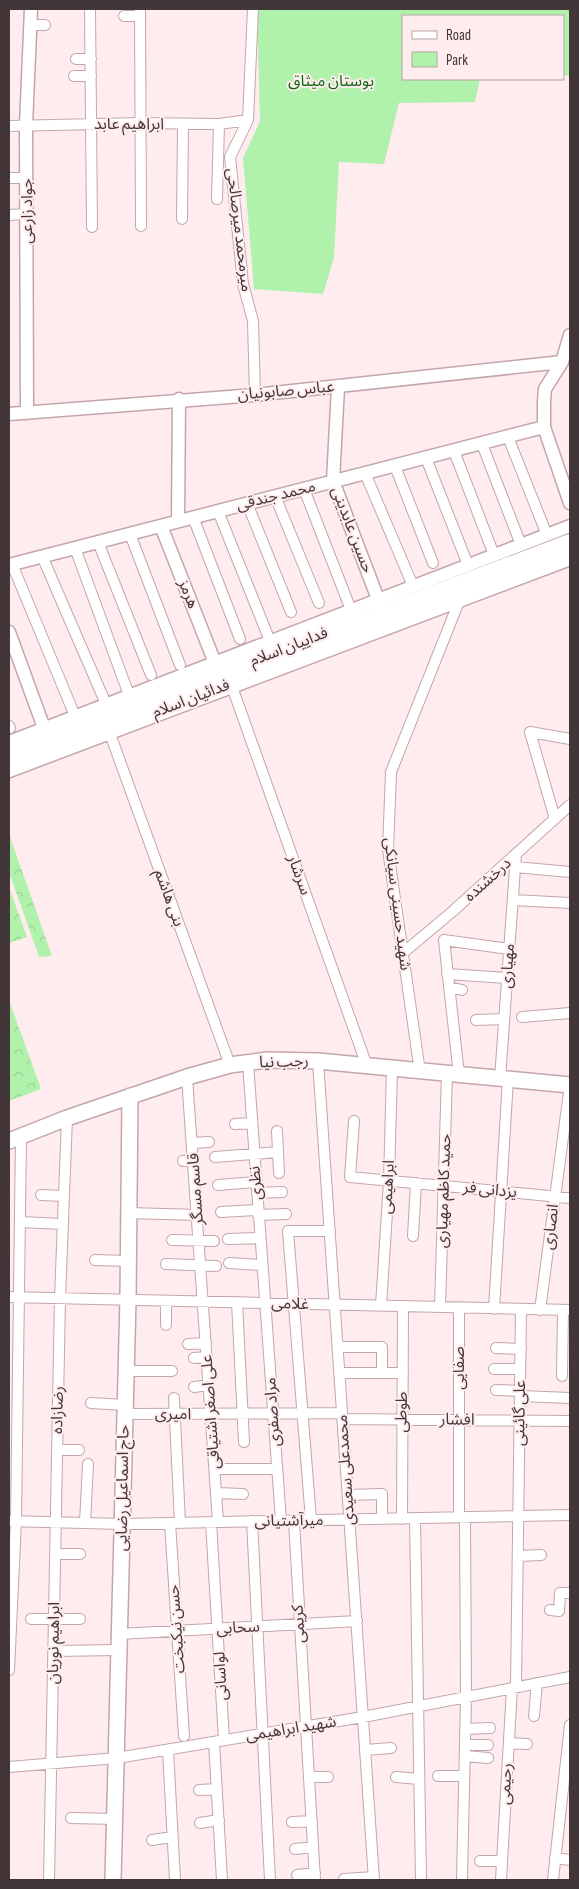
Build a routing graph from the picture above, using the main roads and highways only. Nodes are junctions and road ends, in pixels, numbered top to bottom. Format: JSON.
{"nodes":[{"id":1,"x":570,"y":542,"type":"edge"},
{"id":2,"x":570,"y":557,"type":"edge"},
{"id":3,"x":9,"y":754,"type":"edge"},
{"id":4,"x":9,"y":769,"type":"edge"},
{"id":5,"x":570,"y":1085,"type":"edge"},
{"id":6,"x":130,"y":1096,"type":"junction"},
{"id":7,"x":15,"y":1138,"type":"edge"},
{"id":8,"x":113,"y":1880,"type":"edge"}],
"edges":[{"from":1,"to":3,"type":"main road","name":"فداییان اسلام"},
{"from":2,"to":4,"type":"main road","name":"فدائیان اسلام"},
{"from":5,"to":6,"type":"main road","name":"رجب نیا"},
{"from":6,"to":7,"type":"main road","name":"رجب نیا"},
{"from":6,"to":8,"type":"main road","name":"حاج اسماعیل رضایی"}]}
